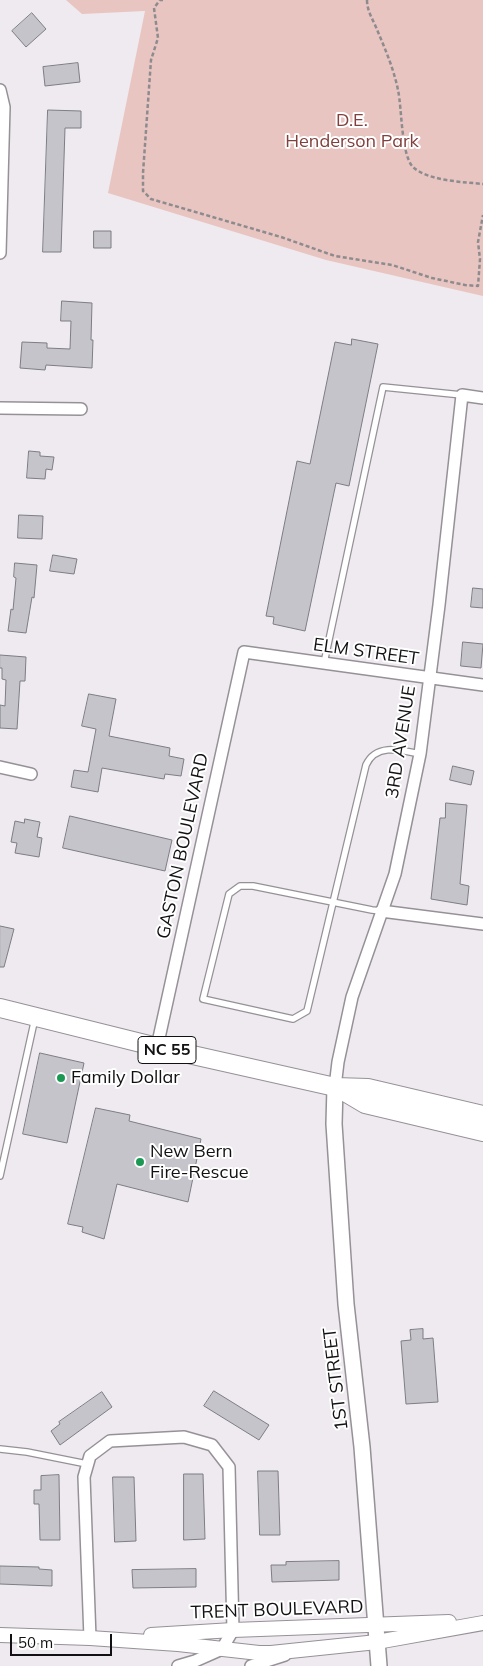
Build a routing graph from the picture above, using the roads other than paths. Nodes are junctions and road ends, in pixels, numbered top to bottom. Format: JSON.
{"nodes":[{"id":1,"x":0,"y":90,"type":"edge"},
{"id":2,"x":0,"y":253,"type":"edge"},
{"id":3,"x":462,"y":395,"type":"junction"},
{"id":4,"x":483,"y":398,"type":"edge"},
{"id":5,"x":0,"y":408,"type":"edge"},
{"id":6,"x":81,"y":409,"type":"dead end"},
{"id":7,"x":244,"y":652,"type":"joint"},
{"id":8,"x":324,"y":663,"type":"junction"},
{"id":9,"x":429,"y":678,"type":"junction"},
{"id":10,"x":483,"y":685,"type":"edge"},
{"id":11,"x":420,"y":754,"type":"junction"},
{"id":12,"x":0,"y":767,"type":"edge"},
{"id":13,"x":31,"y":774,"type":"dead end"},
{"id":14,"x":333,"y":902,"type":"junction"},
{"id":15,"x":381,"y":910,"type":"junction"},
{"id":16,"x":483,"y":924,"type":"edge"},
{"id":17,"x":0,"y":1008,"type":"edge"},
{"id":18,"x":35,"y":1016,"type":"junction"},
{"id":19,"x":157,"y":1047,"type":"junction"},
{"id":20,"x":335,"y":1087,"type":"junction"},
{"id":21,"x":483,"y":1114,"type":"edge"},
{"id":22,"x":483,"y":1132,"type":"edge"},
{"id":23,"x":0,"y":1176,"type":"edge"},
{"id":24,"x":0,"y":1450,"type":"edge"},
{"id":25,"x":87,"y":1464,"type":"junction"},
{"id":26,"x":483,"y":1622,"type":"edge"},
{"id":27,"x":376,"y":1625,"type":"junction"},
{"id":28,"x":233,"y":1630,"type":"junction"},
{"id":29,"x":0,"y":1635,"type":"edge"},
{"id":30,"x":90,"y":1638,"type":"junction"},
{"id":31,"x":377,"y":1642,"type":"junction"},
{"id":32,"x":222,"y":1649,"type":"junction"},
{"id":33,"x":300,"y":1650,"type":"junction"},
{"id":34,"x":178,"y":1666,"type":"edge"},
{"id":35,"x":251,"y":1666,"type":"edge"},
{"id":36,"x":379,"y":1666,"type":"edge"}],
"edges":[{"from":1,"to":2,"type":"street"},
{"from":3,"to":4,"type":"street"},
{"from":3,"to":8,"type":"lane"},
{"from":3,"to":9,"type":"street","name":"3RD AVENUE"},
{"from":5,"to":6,"type":"street"},
{"from":7,"to":8,"type":"street","name":"ELM STREET"},
{"from":7,"to":19,"type":"street","name":"GASTON BOULEVARD"},
{"from":8,"to":9,"type":"street","name":"ELM STREET"},
{"from":9,"to":10,"type":"street","name":"ELM STREET"},
{"from":9,"to":11,"type":"street","name":"3RD AVENUE"},
{"from":11,"to":14,"type":"lane"},
{"from":11,"to":15,"type":"street","name":"3RD AVENUE"},
{"from":12,"to":13,"type":"street"},
{"from":14,"to":14,"type":"lane"},
{"from":14,"to":15,"type":"lane"},
{"from":15,"to":16,"type":"street"},
{"from":15,"to":20,"type":"street","name":"3RD AVENUE"},
{"from":17,"to":18,"type":"main road","number":"NC 55"},
{"from":18,"to":19,"type":"main road","number":"NC 55"},
{"from":18,"to":23,"type":"lane"},
{"from":19,"to":20,"type":"main road","number":"NC 55"},
{"from":20,"to":21,"type":"main road"},
{"from":20,"to":22,"type":"main road"},
{"from":20,"to":27,"type":"main road","name":"1ST STREET"},
{"from":24,"to":25,"type":"lane"},
{"from":25,"to":28,"type":"street"},
{"from":25,"to":30,"type":"street"},
{"from":26,"to":27,"type":"street","name":"TRENT BOULEVARD"},
{"from":26,"to":31,"type":"street","name":"TRENT BOULEVARD"},
{"from":27,"to":28,"type":"street","name":"TRENT BOULEVARD"},
{"from":27,"to":31,"type":"main road","name":"1ST STREET"},
{"from":28,"to":30,"type":"street","name":"TRENT BOULEVARD"},
{"from":28,"to":32,"type":"street"},
{"from":29,"to":30,"type":"street","name":"TRENT BOULEVARD"},
{"from":30,"to":32,"type":"street","name":"TRENT BOULEVARD"},
{"from":31,"to":33,"type":"street","name":"TRENT BOULEVARD"},
{"from":31,"to":36,"type":"main road","name":"1ST STREET"},
{"from":32,"to":33,"type":"street","name":"TRENT BOULEVARD"},
{"from":32,"to":34,"type":"street"},
{"from":33,"to":35,"type":"street"}]}
